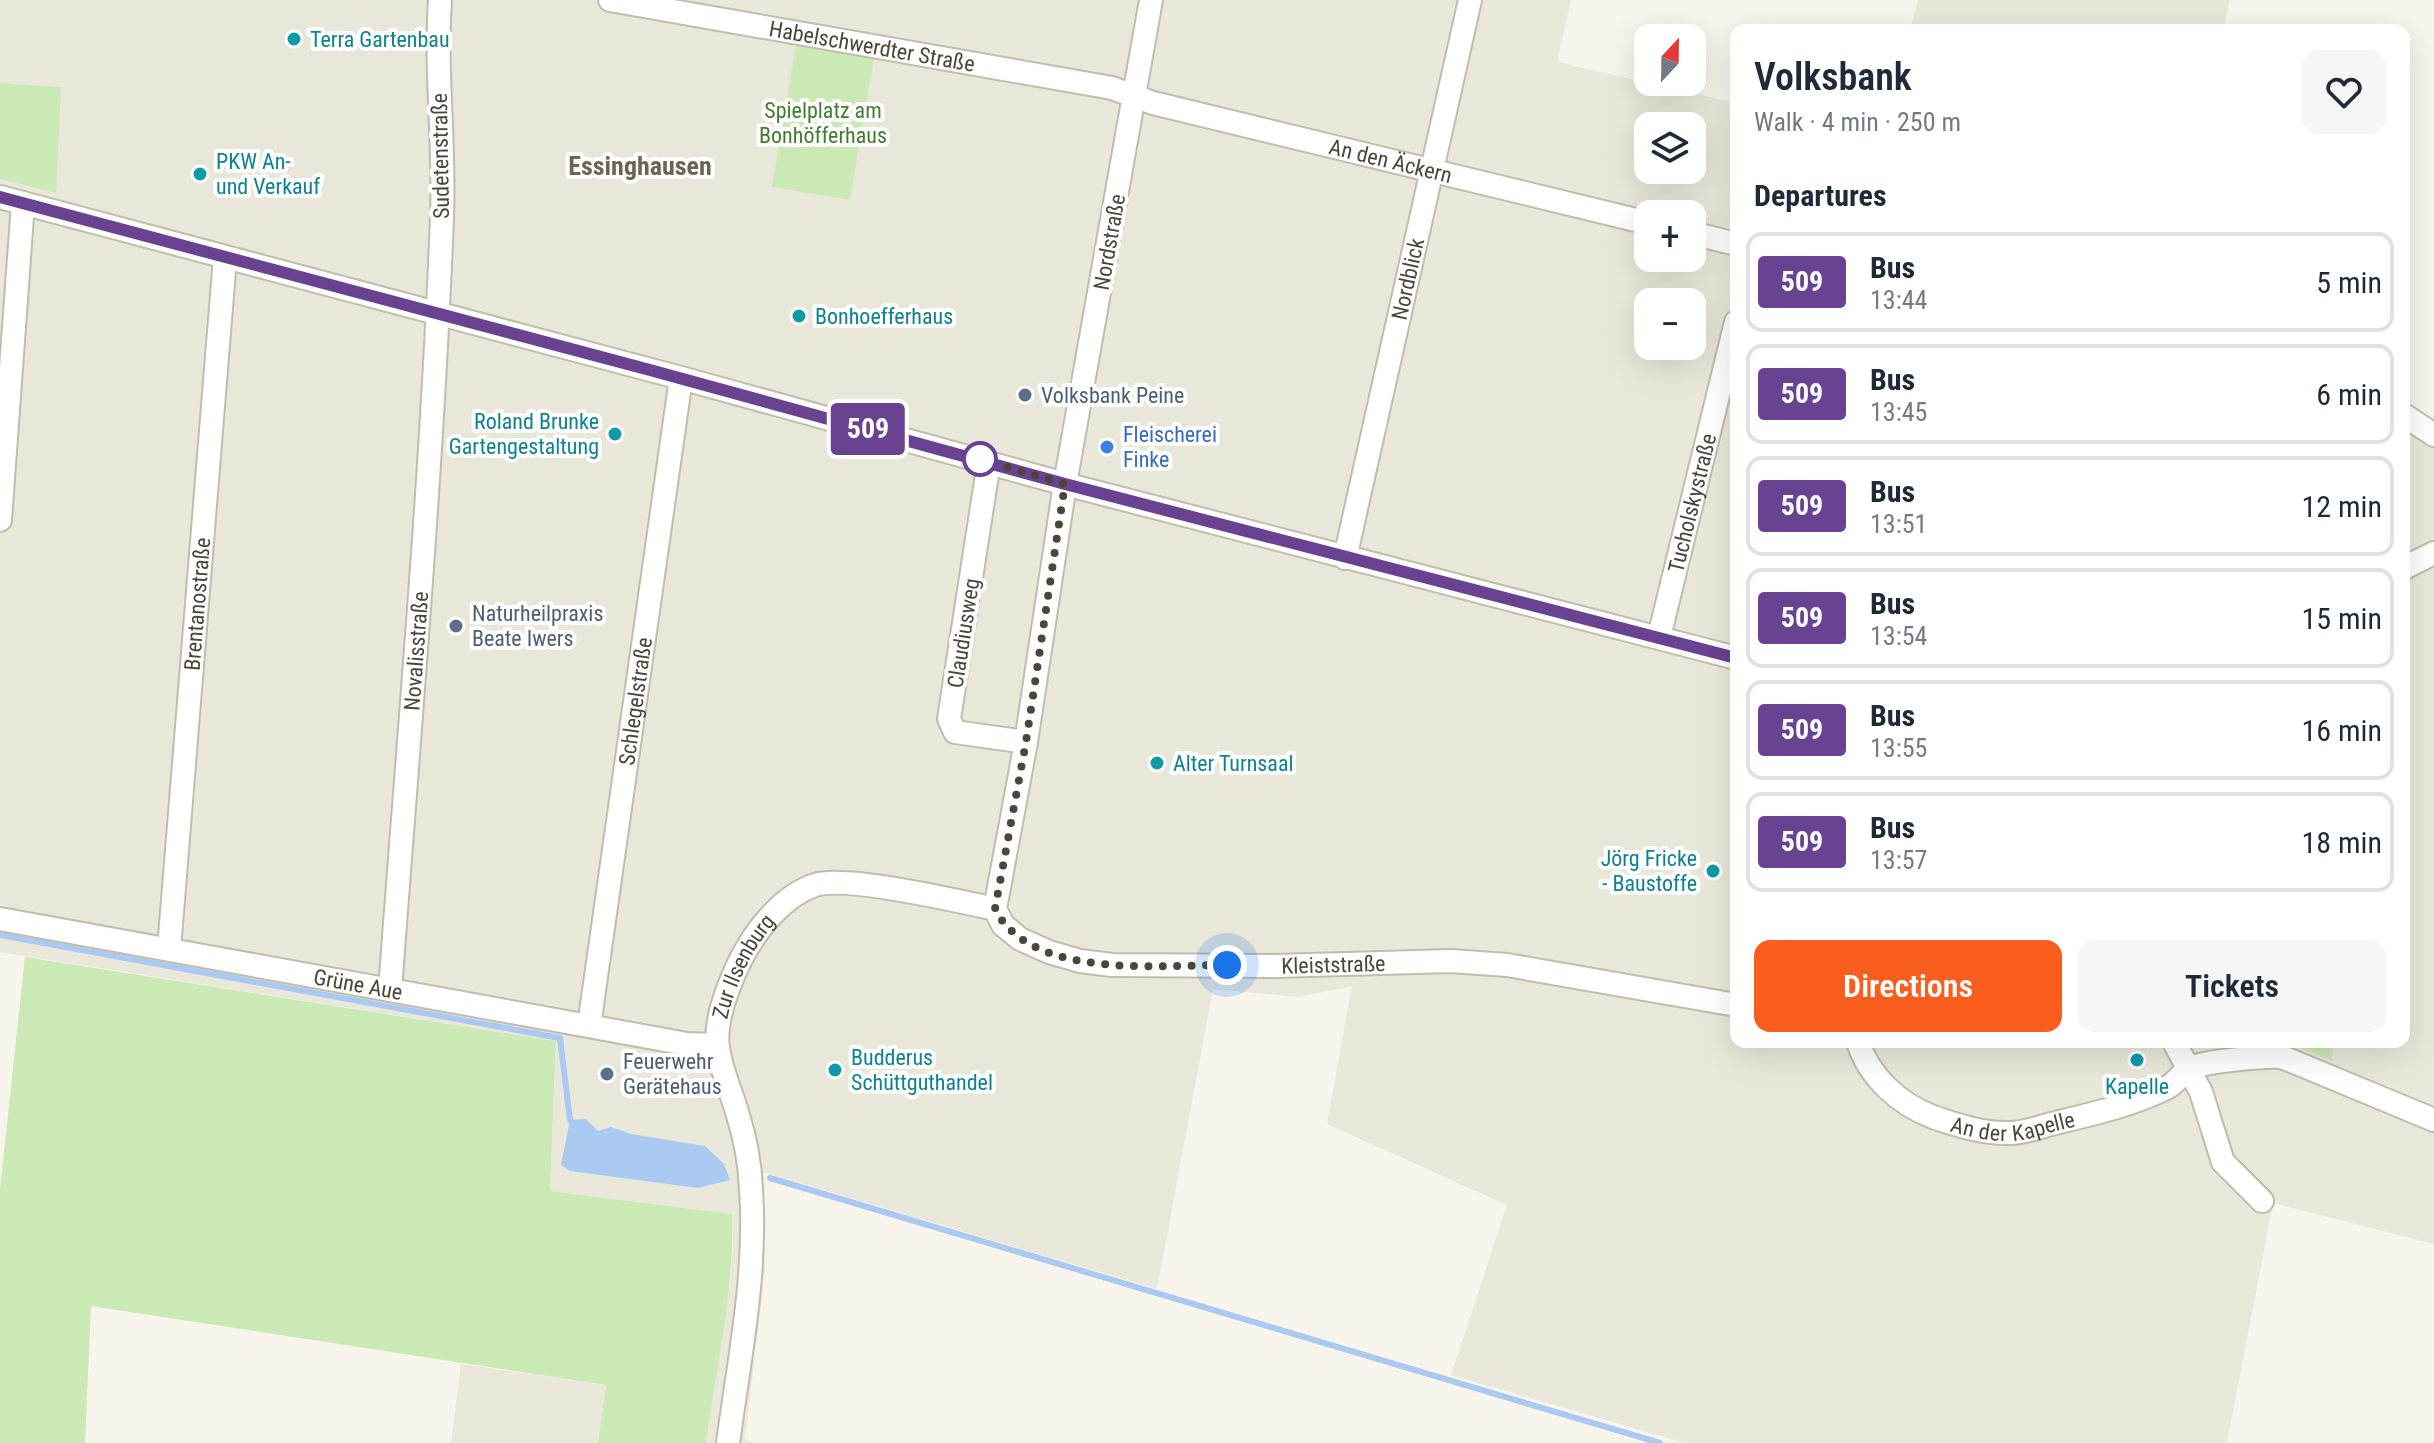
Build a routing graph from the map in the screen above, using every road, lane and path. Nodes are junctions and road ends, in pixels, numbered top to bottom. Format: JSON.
{"nodes":[{"id":1,"x":440,"y":0,"type":"edge"},
{"id":2,"x":610,"y":0,"type":"edge"},
{"id":3,"x":1151,"y":0,"type":"edge"},
{"id":4,"x":1470,"y":0,"type":"edge"},
{"id":5,"x":1134,"y":96,"type":"junction"},
{"id":6,"x":1432,"y":170,"type":"junction"},
{"id":7,"x":0,"y":197,"type":"edge"},
{"id":8,"x":23,"y":203,"type":"junction"},
{"id":9,"x":1634,"y":220,"type":"edge"},
{"id":10,"x":1706,"y":236,"type":"edge"},
{"id":11,"x":1730,"y":242,"type":"edge"},
{"id":12,"x":225,"y":258,"type":"junction"},
{"id":13,"x":437,"y":312,"type":"junction"},
{"id":14,"x":1730,"y":347,"type":"edge"},
{"id":15,"x":681,"y":378,"type":"junction"},
{"id":16,"x":2410,"y":419,"type":"edge"},
{"id":17,"x":2434,"y":435,"type":"edge"},
{"id":18,"x":989,"y":462,"type":"junction"},
{"id":19,"x":1065,"y":484,"type":"junction"},
{"id":20,"x":0,"y":520,"type":"edge"},
{"id":21,"x":2434,"y":553,"type":"edge"},
{"id":22,"x":1345,"y":558,"type":"junction"},
{"id":23,"x":2410,"y":565,"type":"edge"},
{"id":24,"x":1659,"y":637,"type":"junction"},
{"id":25,"x":1730,"y":656,"type":"edge"},
{"id":26,"x":1026,"y":742,"type":"junction"},
{"id":27,"x":995,"y":909,"type":"junction"},
{"id":28,"x":0,"y":919,"type":"edge"},
{"id":29,"x":169,"y":949,"type":"junction"},
{"id":30,"x":390,"y":990,"type":"junction"},
{"id":31,"x":1730,"y":1004,"type":"edge"},
{"id":32,"x":589,"y":1026,"type":"junction"},
{"id":33,"x":717,"y":1045,"type":"junction"},
{"id":34,"x":1861,"y":1048,"type":"edge"},
{"id":35,"x":2178,"y":1048,"type":"edge"},
{"id":36,"x":2191,"y":1068,"type":"junction"},
{"id":37,"x":2434,"y":1120,"type":"edge"},
{"id":38,"x":2262,"y":1201,"type":"dead end"},
{"id":39,"x":728,"y":1443,"type":"edge"}],
"edges":[{"from":1,"to":13,"type":"street","name":"Sudetenstraße"},
{"from":2,"to":5,"type":"street","name":"Habelschwerdter Straße"},
{"from":3,"to":5,"type":"street","name":"Nordstraße"},
{"from":4,"to":6,"type":"street","name":"Nordblick"},
{"from":5,"to":6,"type":"street","name":"An den Äckern"},
{"from":5,"to":19,"type":"street","name":"Nordstraße"},
{"from":6,"to":9,"type":"street","name":"An den Äckern"},
{"from":6,"to":22,"type":"street","name":"Nordblick"},
{"from":7,"to":8,"type":"street"},
{"from":8,"to":12,"type":"street"},
{"from":8,"to":20,"type":"street"},
{"from":10,"to":11,"type":"street"},
{"from":12,"to":13,"type":"street"},
{"from":12,"to":29,"type":"street","name":"Brentanostraße"},
{"from":13,"to":15,"type":"street"},
{"from":13,"to":30,"type":"street","name":"Novalisstraße"},
{"from":14,"to":24,"type":"street","name":"Tucholskystraße"},
{"from":15,"to":18,"type":"street"},
{"from":15,"to":32,"type":"street","name":"Schlegelstraße"},
{"from":16,"to":17,"type":"street"},
{"from":18,"to":19,"type":"street"},
{"from":18,"to":26,"type":"street","name":"Claudiusweg"},
{"from":19,"to":22,"type":"street"},
{"from":19,"to":26,"type":"street"},
{"from":21,"to":23,"type":"street"},
{"from":22,"to":24,"type":"street"},
{"from":24,"to":25,"type":"street"},
{"from":26,"to":27,"type":"street"},
{"from":27,"to":31,"type":"street","name":"Kleiststraße"},
{"from":27,"to":33,"type":"street","name":"Zur Ilsenburg"},
{"from":28,"to":29,"type":"street","name":"Grüne Aue"},
{"from":29,"to":30,"type":"street","name":"Grüne Aue"},
{"from":30,"to":32,"type":"street","name":"Grüne Aue"},
{"from":32,"to":33,"type":"street","name":"Grüne Aue"},
{"from":33,"to":39,"type":"street","name":"Zur Ilsenburg"},
{"from":34,"to":36,"type":"street","name":"An der Kapelle"},
{"from":35,"to":36,"type":"street"},
{"from":36,"to":37,"type":"street","name":"An der Kapelle"},
{"from":36,"to":38,"type":"street"}]}
